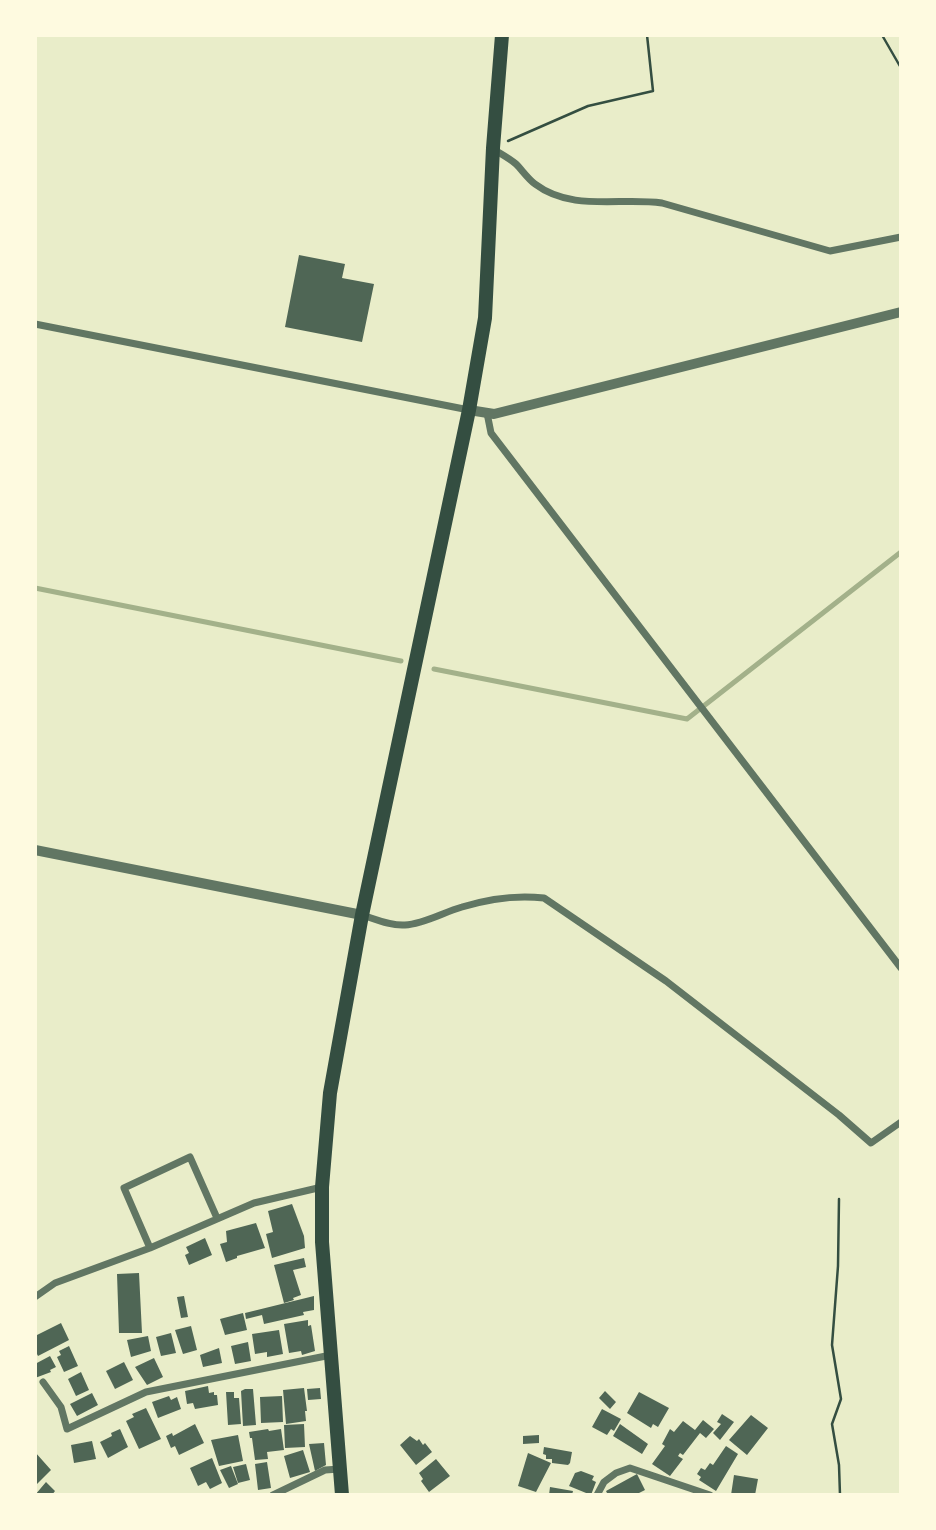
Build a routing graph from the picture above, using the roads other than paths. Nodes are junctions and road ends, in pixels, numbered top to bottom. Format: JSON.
{"nodes":[{"id":1,"x":502,"y":35,"type":"edge"},
{"id":2,"x":493,"y":148,"type":"junction"},
{"id":3,"x":901,"y":237,"type":"edge"},
{"id":4,"x":901,"y":313,"type":"edge"},
{"id":5,"x":35,"y":324,"type":"edge"},
{"id":6,"x":469,"y":410,"type":"junction"},
{"id":7,"x":488,"y":413,"type":"junction"},
{"id":8,"x":35,"y":850,"type":"edge"},
{"id":9,"x":362,"y":915,"type":"junction"},
{"id":10,"x":901,"y":968,"type":"edge"},
{"id":11,"x":901,"y":1122,"type":"edge"},
{"id":12,"x":322,"y":1187,"type":"junction"},
{"id":13,"x":217,"y":1218,"type":"junction"},
{"id":14,"x":150,"y":1248,"type":"junction"},
{"id":15,"x":35,"y":1297,"type":"edge"},
{"id":16,"x":331,"y":1355,"type":"junction"},
{"id":17,"x":44,"y":1382,"type":"dead end"},
{"id":18,"x":340,"y":1469,"type":"junction"},
{"id":19,"x":273,"y":1495,"type":"edge"},
{"id":20,"x":342,"y":1495,"type":"edge"},
{"id":21,"x":597,"y":1495,"type":"edge"},
{"id":22,"x":710,"y":1495,"type":"edge"}],
"edges":[{"from":1,"to":2,"type":"highway"},
{"from":2,"to":3,"type":"street"},
{"from":2,"to":6,"type":"highway"},
{"from":4,"to":7,"type":"street"},
{"from":5,"to":6,"type":"street"},
{"from":6,"to":7,"type":"street"},
{"from":6,"to":9,"type":"highway"},
{"from":7,"to":10,"type":"street"},
{"from":8,"to":9,"type":"street"},
{"from":9,"to":11,"type":"street"},
{"from":9,"to":12,"type":"highway"},
{"from":12,"to":13,"type":"street"},
{"from":12,"to":16,"type":"highway"},
{"from":13,"to":14,"type":"street"},
{"from":13,"to":14,"type":"street"},
{"from":14,"to":15,"type":"street"},
{"from":16,"to":17,"type":"street"},
{"from":16,"to":18,"type":"highway"},
{"from":18,"to":19,"type":"street"},
{"from":18,"to":20,"type":"highway"},
{"from":21,"to":22,"type":"street"}]}
